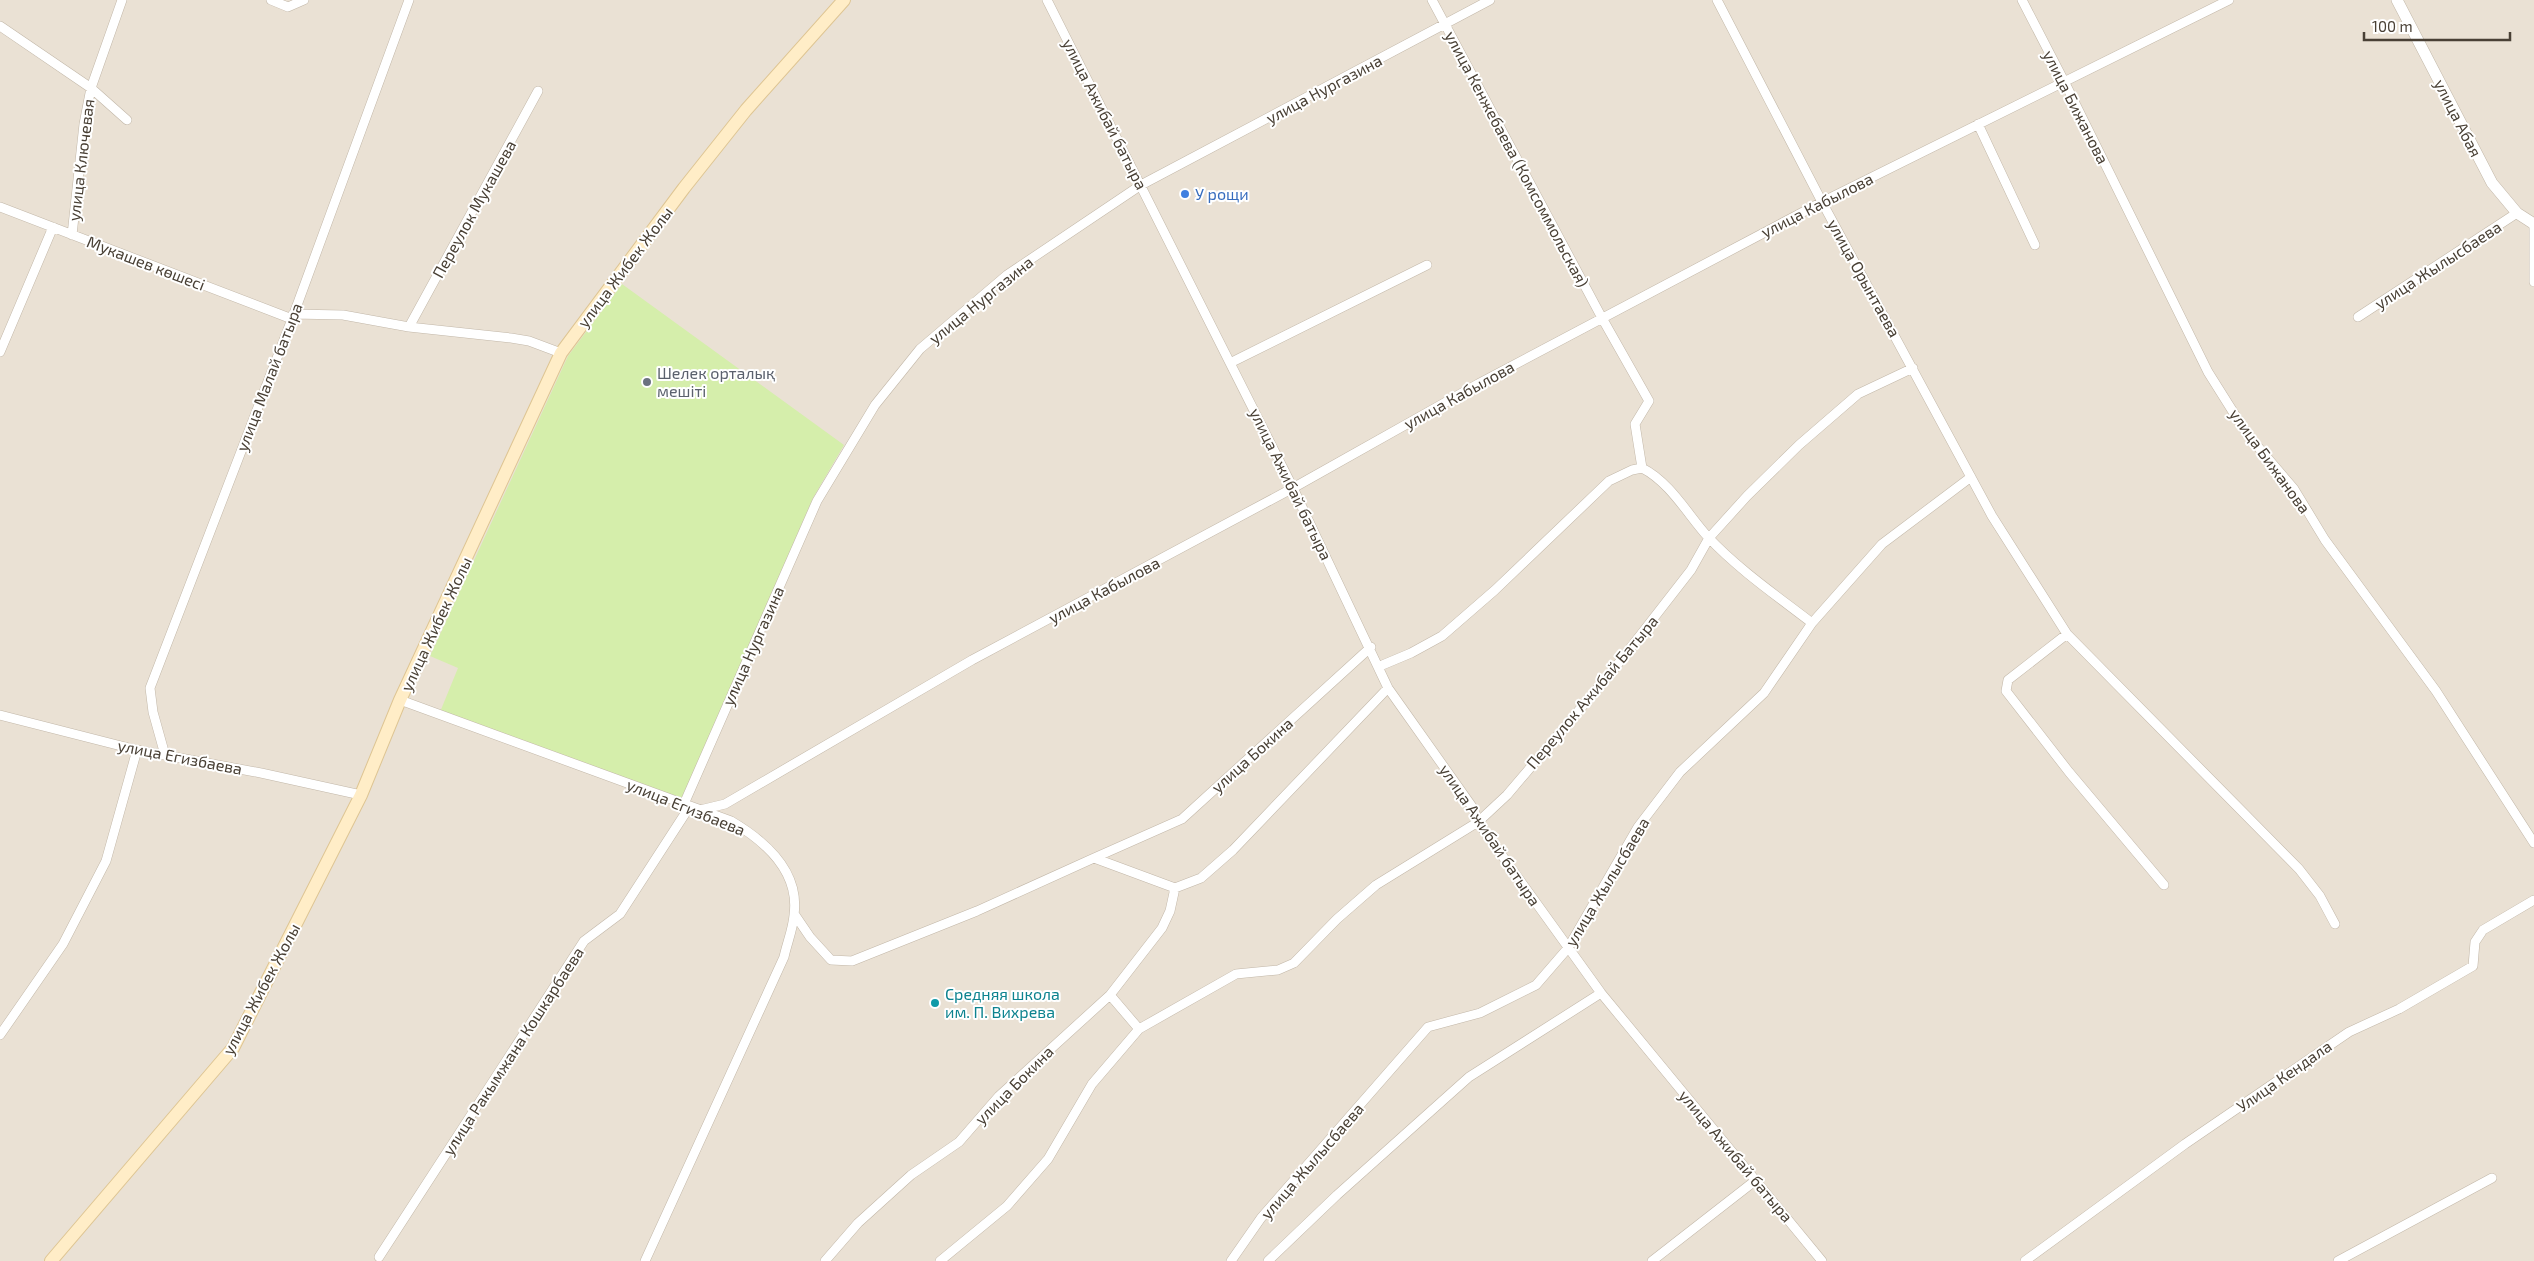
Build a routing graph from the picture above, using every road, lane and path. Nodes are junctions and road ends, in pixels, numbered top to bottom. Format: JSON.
{"nodes":[{"id":1,"x":122,"y":0,"type":"edge"},
{"id":2,"x":271,"y":0,"type":"edge"},
{"id":3,"x":304,"y":0,"type":"edge"},
{"id":4,"x":409,"y":0,"type":"edge"},
{"id":5,"x":844,"y":0,"type":"edge"},
{"id":6,"x":1047,"y":0,"type":"edge"},
{"id":7,"x":1432,"y":0,"type":"edge"},
{"id":8,"x":1490,"y":0,"type":"edge"},
{"id":9,"x":1717,"y":0,"type":"edge"},
{"id":10,"x":2022,"y":0,"type":"edge"},
{"id":11,"x":2229,"y":0,"type":"edge"},
{"id":12,"x":2397,"y":0,"type":"edge"},
{"id":13,"x":1445,"y":24,"type":"junction"},
{"id":14,"x":0,"y":26,"type":"edge"},
{"id":15,"x":2065,"y":82,"type":"junction"},
{"id":16,"x":91,"y":88,"type":"junction"},
{"id":17,"x":538,"y":91,"type":"dead end"},
{"id":18,"x":127,"y":120,"type":"dead end"},
{"id":19,"x":1978,"y":124,"type":"junction"},
{"id":20,"x":1141,"y":185,"type":"junction"},
{"id":21,"x":1822,"y":202,"type":"junction"},
{"id":22,"x":0,"y":207,"type":"edge"},
{"id":23,"x":2517,"y":212,"type":"junction"},
{"id":24,"x":2534,"y":224,"type":"edge"},
{"id":25,"x":52,"y":227,"type":"junction"},
{"id":26,"x":72,"y":235,"type":"junction"},
{"id":27,"x":2035,"y":245,"type":"dead end"},
{"id":28,"x":1427,"y":265,"type":"dead end"},
{"id":29,"x":2534,"y":282,"type":"edge"},
{"id":30,"x":293,"y":316,"type":"junction"},
{"id":31,"x":2358,"y":317,"type":"dead end"},
{"id":32,"x":1602,"y":318,"type":"junction"},
{"id":33,"x":409,"y":328,"type":"junction"},
{"id":34,"x":0,"y":352,"type":"edge"},
{"id":35,"x":561,"y":353,"type":"junction"},
{"id":36,"x":1230,"y":363,"type":"junction"},
{"id":37,"x":1913,"y":368,"type":"junction"},
{"id":38,"x":1642,"y":468,"type":"junction"},
{"id":39,"x":1971,"y":476,"type":"junction"},
{"id":40,"x":1293,"y":488,"type":"junction"},
{"id":41,"x":1709,"y":538,"type":"junction"},
{"id":42,"x":1812,"y":623,"type":"junction"},
{"id":43,"x":2067,"y":634,"type":"junction"},
{"id":44,"x":1371,"y":647,"type":"junction"},
{"id":45,"x":1380,"y":666,"type":"junction"},
{"id":46,"x":1388,"y":688,"type":"junction"},
{"id":47,"x":400,"y":700,"type":"junction"},
{"id":48,"x":0,"y":715,"type":"edge"},
{"id":49,"x":136,"y":750,"type":"junction"},
{"id":50,"x":165,"y":755,"type":"junction"},
{"id":51,"x":361,"y":795,"type":"junction"},
{"id":52,"x":687,"y":805,"type":"junction"},
{"id":53,"x":700,"y":810,"type":"junction"},
{"id":54,"x":1478,"y":822,"type":"junction"},
{"id":55,"x":2534,"y":843,"type":"edge"},
{"id":56,"x":1094,"y":858,"type":"junction"},
{"id":57,"x":2164,"y":886,"type":"dead end"},
{"id":58,"x":1175,"y":888,"type":"junction"},
{"id":59,"x":2534,"y":900,"type":"edge"},
{"id":60,"x":794,"y":914,"type":"junction"},
{"id":61,"x":2335,"y":924,"type":"dead end"},
{"id":62,"x":1568,"y":948,"type":"junction"},
{"id":63,"x":1601,"y":993,"type":"junction"},
{"id":64,"x":1110,"y":995,"type":"junction"},
{"id":65,"x":1139,"y":1029,"type":"junction"},
{"id":66,"x":0,"y":1035,"type":"edge"},
{"id":67,"x":2492,"y":1178,"type":"dead end"},
{"id":68,"x":1756,"y":1180,"type":"junction"},
{"id":69,"x":379,"y":1257,"type":"dead end"},
{"id":70,"x":649,"y":1260,"type":"edge"},
{"id":71,"x":51,"y":1261,"type":"edge"},
{"id":72,"x":825,"y":1261,"type":"edge"},
{"id":73,"x":940,"y":1261,"type":"edge"},
{"id":74,"x":1231,"y":1261,"type":"edge"},
{"id":75,"x":1268,"y":1261,"type":"edge"},
{"id":76,"x":1652,"y":1261,"type":"edge"},
{"id":77,"x":1822,"y":1261,"type":"edge"},
{"id":78,"x":2025,"y":1261,"type":"edge"},
{"id":79,"x":2338,"y":1261,"type":"edge"}],
"edges":[{"from":1,"to":16,"type":"street","name":"улица Ключевая"},
{"from":2,"to":3,"type":"street"},
{"from":4,"to":30,"type":"street","name":"улица Малай батыра"},
{"from":5,"to":35,"type":"main road","name":"улица Жибек Жолы"},
{"from":6,"to":20,"type":"street","name":"улица Ажибай батыра"},
{"from":7,"to":13,"type":"street","name":"улица Кенжебаева (Комсоммольская)"},
{"from":8,"to":13,"type":"street","name":"улица Нургазина"},
{"from":9,"to":21,"type":"street","name":"улица Орынтаева"},
{"from":10,"to":15,"type":"street","name":"улица Бижанова"},
{"from":11,"to":15,"type":"street","name":"улица Кабылова"},
{"from":12,"to":23,"type":"street","name":"улица Абая"},
{"from":13,"to":20,"type":"street","name":"улица Нургазина"},
{"from":13,"to":32,"type":"street","name":"улица Кенжебаева (Комсоммольская)"},
{"from":14,"to":16,"type":"street"},
{"from":15,"to":19,"type":"street","name":"улица Кабылова"},
{"from":15,"to":55,"type":"street","name":"улица Бижанова"},
{"from":16,"to":18,"type":"street"},
{"from":16,"to":26,"type":"street","name":"улица Ключевая"},
{"from":17,"to":33,"type":"street","name":"Переулок Мукашева"},
{"from":19,"to":21,"type":"street","name":"улица Кабылова"},
{"from":19,"to":27,"type":"street"},
{"from":20,"to":36,"type":"street","name":"улица Ажибай батыра"},
{"from":20,"to":52,"type":"street","name":"улица Нургазина"},
{"from":21,"to":32,"type":"street","name":"улица Кабылова"},
{"from":21,"to":37,"type":"street","name":"улица Орынтаева"},
{"from":22,"to":25,"type":"street","name":"Мукашев көшесі"},
{"from":23,"to":24,"type":"street","name":"улица Абая"},
{"from":23,"to":31,"type":"street","name":"улица Жылысбаева"},
{"from":24,"to":29,"type":"street"},
{"from":25,"to":26,"type":"street","name":"Мукашев көшесі"},
{"from":25,"to":34,"type":"street"},
{"from":26,"to":30,"type":"street","name":"Мукашев көшесі"},
{"from":28,"to":36,"type":"street"},
{"from":30,"to":33,"type":"street","name":"Мукашев көшесі"},
{"from":30,"to":50,"type":"street","name":"улица Малай батыра"},
{"from":32,"to":38,"type":"street","name":"улица Кенжебаева (Комсоммольская)"},
{"from":32,"to":40,"type":"street","name":"улица Кабылова"},
{"from":33,"to":35,"type":"street","name":"Мукашев көшесі"},
{"from":35,"to":47,"type":"main road","name":"улица Жибек Жолы"},
{"from":36,"to":40,"type":"street","name":"улица Ажибай батыра"},
{"from":37,"to":39,"type":"street","name":"улица Орынтаева"},
{"from":37,"to":41,"type":"street","name":"Переулок Ажибай Батыра"},
{"from":38,"to":41,"type":"street"},
{"from":38,"to":45,"type":"street"},
{"from":39,"to":42,"type":"street","name":"улица Жылысбаева"},
{"from":39,"to":43,"type":"street","name":"улица Орынтаева"},
{"from":40,"to":44,"type":"street","name":"улица Ажибай батыра"},
{"from":40,"to":53,"type":"street","name":"улица Кабылова"},
{"from":41,"to":42,"type":"street"},
{"from":41,"to":54,"type":"street","name":"Переулок Ажибай Батыра"},
{"from":42,"to":62,"type":"street","name":"улица Жылысбаева"},
{"from":43,"to":57,"type":"street"},
{"from":43,"to":61,"type":"street","name":"улица Орынтаева"},
{"from":44,"to":45,"type":"street","name":"улица Ажибай батыра"},
{"from":44,"to":56,"type":"street","name":"улица Бокина"},
{"from":45,"to":46,"type":"street","name":"улица Ажибай батыра"},
{"from":46,"to":54,"type":"street","name":"улица Ажибай батыра"},
{"from":46,"to":58,"type":"street"},
{"from":47,"to":51,"type":"main road","name":"улица Жибек Жолы"},
{"from":47,"to":52,"type":"street","name":"улица Егизбаева"},
{"from":48,"to":49,"type":"street","name":"улица Егизбаева"},
{"from":49,"to":50,"type":"street","name":"улица Егизбаева"},
{"from":49,"to":66,"type":"street"},
{"from":50,"to":51,"type":"street","name":"улица Егизбаева"},
{"from":51,"to":71,"type":"main road","name":"улица Жибек Жолы"},
{"from":52,"to":53,"type":"street","name":"улица Егизбаева"},
{"from":52,"to":69,"type":"street","name":"улица Ракымжана Кошкарбаева"},
{"from":53,"to":60,"type":"street","name":"улица Егизбаева"},
{"from":54,"to":62,"type":"street","name":"улица Ажибай батыра"},
{"from":54,"to":65,"type":"street","name":"Переулок Ажибай Батыра"},
{"from":56,"to":58,"type":"street"},
{"from":56,"to":60,"type":"street","name":"улица Бокина"},
{"from":58,"to":64,"type":"street","name":"улица Бокина"},
{"from":59,"to":78,"type":"street","name":"Улица Кендала"},
{"from":60,"to":70,"type":"street","name":"улица Егизбаева"},
{"from":62,"to":63,"type":"street","name":"улица Ажибай батыра"},
{"from":62,"to":74,"type":"street","name":"улица Жылысбаева"},
{"from":63,"to":68,"type":"street","name":"улица Ажибай батыра"},
{"from":63,"to":75,"type":"street"},
{"from":64,"to":65,"type":"street"},
{"from":64,"to":72,"type":"street","name":"улица Бокина"},
{"from":65,"to":73,"type":"street"},
{"from":67,"to":79,"type":"street"},
{"from":68,"to":76,"type":"street"},
{"from":68,"to":77,"type":"street","name":"улица Ажибай батыра"}]}
